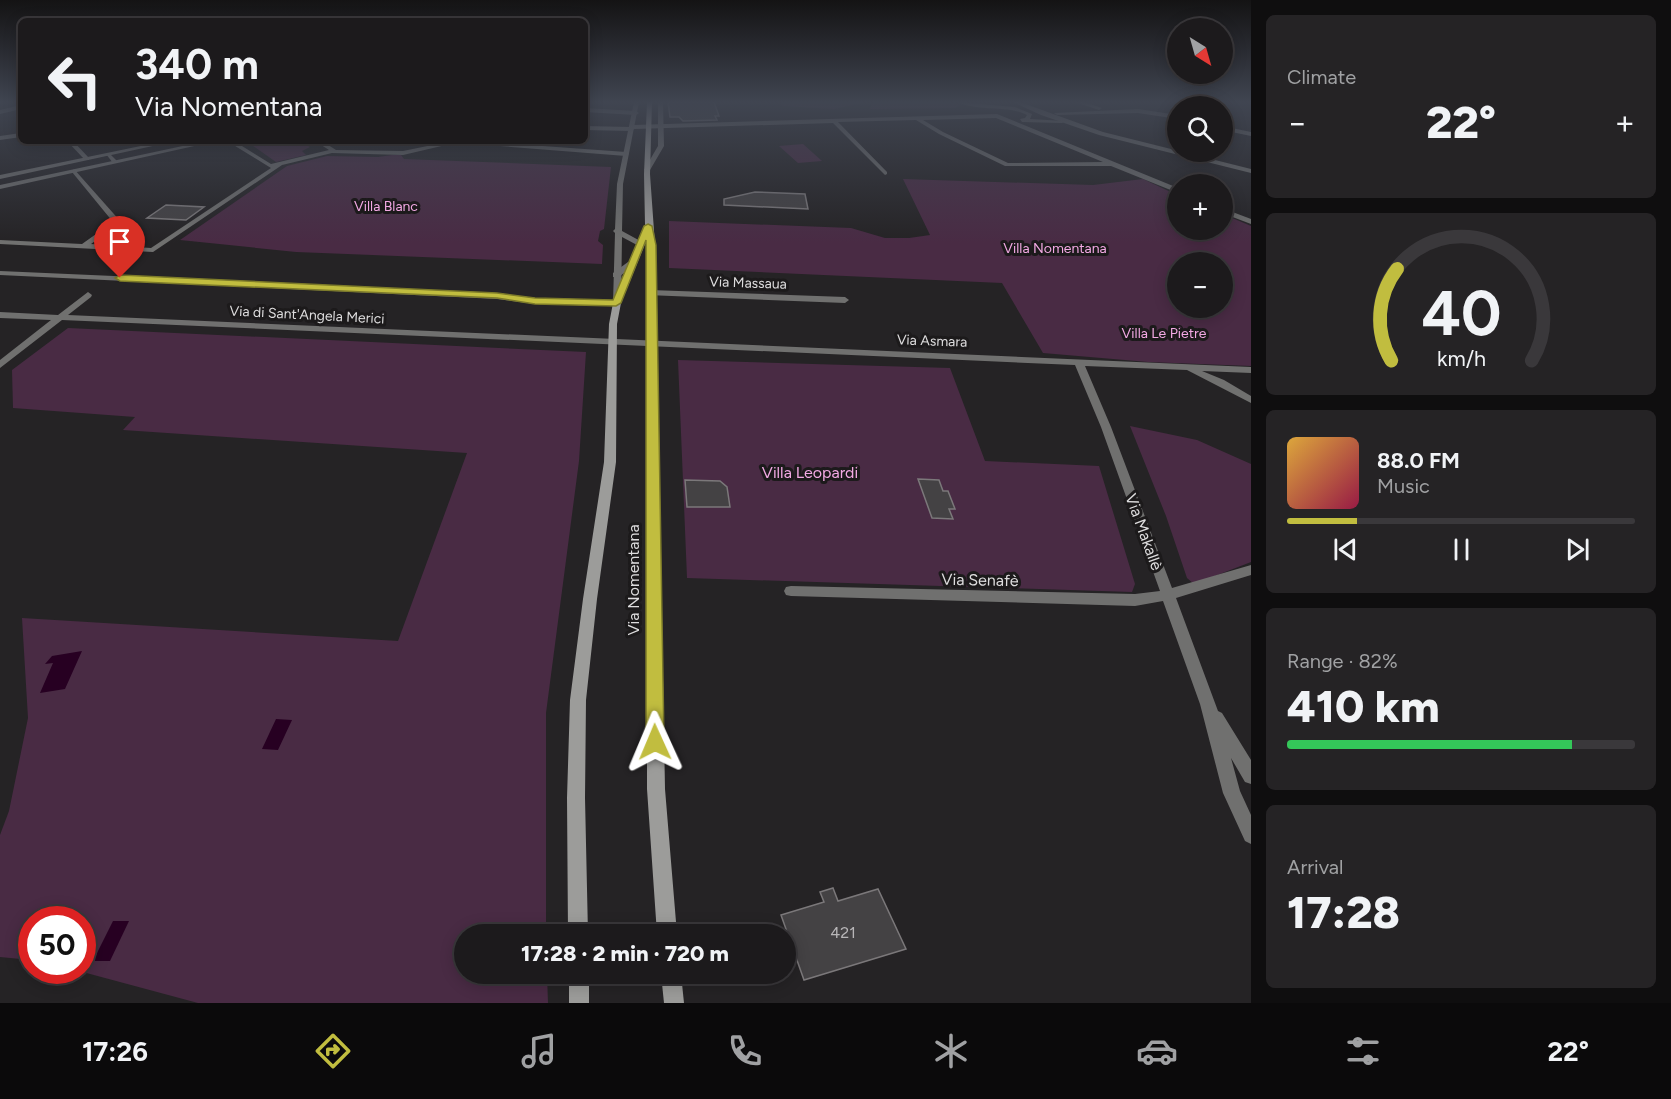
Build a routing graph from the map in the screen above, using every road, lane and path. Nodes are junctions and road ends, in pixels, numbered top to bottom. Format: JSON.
{"nodes":[{"id":1,"x":77,"y":149,"type":"edge"},
{"id":2,"x":137,"y":149,"type":"edge"},
{"id":3,"x":177,"y":149,"type":"edge"},
{"id":4,"x":242,"y":149,"type":"edge"},
{"id":5,"x":329,"y":149,"type":"edge"},
{"id":6,"x":428,"y":149,"type":"edge"},
{"id":7,"x":546,"y":149,"type":"edge"},
{"id":8,"x":627,"y":149,"type":"edge"},
{"id":9,"x":648,"y":149,"type":"edge"},
{"id":10,"x":659,"y":149,"type":"edge"},
{"id":11,"x":861,"y":149,"type":"edge"},
{"id":12,"x":973,"y":149,"type":"edge"},
{"id":13,"x":1076,"y":149,"type":"edge"},
{"id":14,"x":1172,"y":149,"type":"edge"},
{"id":15,"x":333,"y":152,"type":"junction"},
{"id":16,"x":626,"y":154,"type":"junction"},
{"id":17,"x":108,"y":155,"type":"junction"},
{"id":18,"x":87,"y":159,"type":"junction"},
{"id":19,"x":1233,"y":160,"type":"edge"},
{"id":20,"x":115,"y":162,"type":"junction"},
{"id":21,"x":1112,"y":164,"type":"junction"},
{"id":22,"x":1251,"y":164,"type":"edge"},
{"id":23,"x":279,"y":165,"type":"junction"},
{"id":24,"x":647,"y":170,"type":"junction"},
{"id":25,"x":74,"y":171,"type":"junction"},
{"id":26,"x":1251,"y":171,"type":"edge"},
{"id":27,"x":885,"y":173,"type":"dead end"},
{"id":28,"x":0,"y":177,"type":"edge"},
{"id":29,"x":1167,"y":186,"type":"edge"},
{"id":30,"x":0,"y":187,"type":"edge"},
{"id":31,"x":1233,"y":215,"type":"edge"},
{"id":32,"x":1251,"y":222,"type":"edge"},
{"id":33,"x":648,"y":226,"type":"junction"},
{"id":34,"x":617,"y":231,"type":"junction"},
{"id":35,"x":0,"y":242,"type":"edge"},
{"id":36,"x":640,"y":243,"type":"junction"},
{"id":37,"x":84,"y":246,"type":"junction"},
{"id":38,"x":631,"y":264,"type":"junction"},
{"id":39,"x":0,"y":273,"type":"edge"},
{"id":40,"x":615,"y":274,"type":"junction"},
{"id":41,"x":650,"y":293,"type":"junction"},
{"id":42,"x":88,"y":295,"type":"dead end"},
{"id":43,"x":845,"y":300,"type":"dead end"},
{"id":44,"x":616,"y":303,"type":"junction"},
{"id":45,"x":0,"y":315,"type":"edge"},
{"id":46,"x":60,"y":317,"type":"junction"},
{"id":47,"x":612,"y":343,"type":"junction"},
{"id":48,"x":651,"y":344,"type":"junction"},
{"id":49,"x":1078,"y":360,"type":"junction"},
{"id":50,"x":0,"y":365,"type":"edge"},
{"id":51,"x":1170,"y":366,"type":"junction"},
{"id":52,"x":1248,"y":370,"type":"edge"},
{"id":53,"x":1247,"y":397,"type":"edge"},
{"id":54,"x":1251,"y":570,"type":"edge"},
{"id":55,"x":791,"y":591,"type":"dead end"},
{"id":56,"x":1167,"y":597,"type":"junction"},
{"id":57,"x":1208,"y":705,"type":"junction"},
{"id":58,"x":1251,"y":776,"type":"edge"},
{"id":59,"x":1251,"y":835,"type":"edge"},
{"id":60,"x":578,"y":924,"type":"edge"},
{"id":61,"x":667,"y":924,"type":"edge"},
{"id":62,"x":579,"y":984,"type":"edge"},
{"id":63,"x":672,"y":984,"type":"edge"},
{"id":64,"x":579,"y":1003,"type":"edge"},
{"id":65,"x":674,"y":1003,"type":"edge"}],
"edges":[{"from":1,"to":18,"type":"street"},
{"from":2,"to":17,"type":"street"},
{"from":3,"to":20,"type":"street"},
{"from":4,"to":23,"type":"street"},
{"from":5,"to":15,"type":"street"},
{"from":6,"to":15,"type":"street"},
{"from":7,"to":16,"type":"street"},
{"from":8,"to":16,"type":"street","name":"Via Nomentana"},
{"from":9,"to":24,"type":"main road","name":"Via Nomentana"},
{"from":10,"to":24,"type":"street"},
{"from":11,"to":27,"type":"street"},
{"from":12,"to":21,"type":"street"},
{"from":13,"to":21,"type":"street"},
{"from":14,"to":26,"type":"street"},
{"from":15,"to":23,"type":"street"},
{"from":16,"to":34,"type":"street","name":"Via Nomentana"},
{"from":17,"to":18,"type":"street"},
{"from":17,"to":20,"type":"street"},
{"from":18,"to":28,"type":"street"},
{"from":19,"to":22,"type":"street"},
{"from":20,"to":25,"type":"street"},
{"from":21,"to":29,"type":"street"},
{"from":23,"to":37,"type":"street"},
{"from":24,"to":33,"type":"main road","name":"Via Nomentana"},
{"from":25,"to":30,"type":"street"},
{"from":25,"to":37,"type":"street"},
{"from":31,"to":32,"type":"street"},
{"from":33,"to":36,"type":"main road","name":"Via Nomentana"},
{"from":33,"to":41,"type":"main road","name":"Via Nomentana"},
{"from":34,"to":36,"type":"street"},
{"from":34,"to":40,"type":"street","name":"Via Nomentana"},
{"from":35,"to":37,"type":"street"},
{"from":36,"to":38,"type":"main road","name":"Via Nomentana"},
{"from":38,"to":40,"type":"street"},
{"from":38,"to":44,"type":"main road","name":"Via Nomentana"},
{"from":39,"to":44,"type":"street"},
{"from":40,"to":44,"type":"street","name":"Via Nomentana"},
{"from":41,"to":43,"type":"street","name":"Via Massaua"},
{"from":41,"to":48,"type":"main road","name":"Via Nomentana"},
{"from":42,"to":46,"type":"street"},
{"from":44,"to":47,"type":"main road","name":"Via Nomentana"},
{"from":45,"to":46,"type":"street","name":"Via di Sant'Angela Merici"},
{"from":46,"to":47,"type":"street","name":"Via di Sant'Angela Merici"},
{"from":46,"to":50,"type":"street"},
{"from":47,"to":48,"type":"street","name":"Via Asmara"},
{"from":47,"to":60,"type":"main road","name":"Via Nomentana"},
{"from":48,"to":49,"type":"street","name":"Via Asmara"},
{"from":48,"to":61,"type":"main road","name":"Via Nomentana"},
{"from":49,"to":51,"type":"street","name":"Via Asmara"},
{"from":49,"to":56,"type":"street","name":"Via Makallè"},
{"from":51,"to":52,"type":"street","name":"Via Asmara"},
{"from":51,"to":53,"type":"street"},
{"from":52,"to":53,"type":"street"},
{"from":54,"to":56,"type":"street","name":"Via Senafè"},
{"from":55,"to":56,"type":"street","name":"Via Senafè"},
{"from":56,"to":57,"type":"street","name":"Via Makallè"},
{"from":57,"to":58,"type":"street","name":"Via Makallè"},
{"from":57,"to":59,"type":"street","name":"Via Makallè"},
{"from":62,"to":64,"type":"main road"},
{"from":63,"to":65,"type":"main road"}]}
